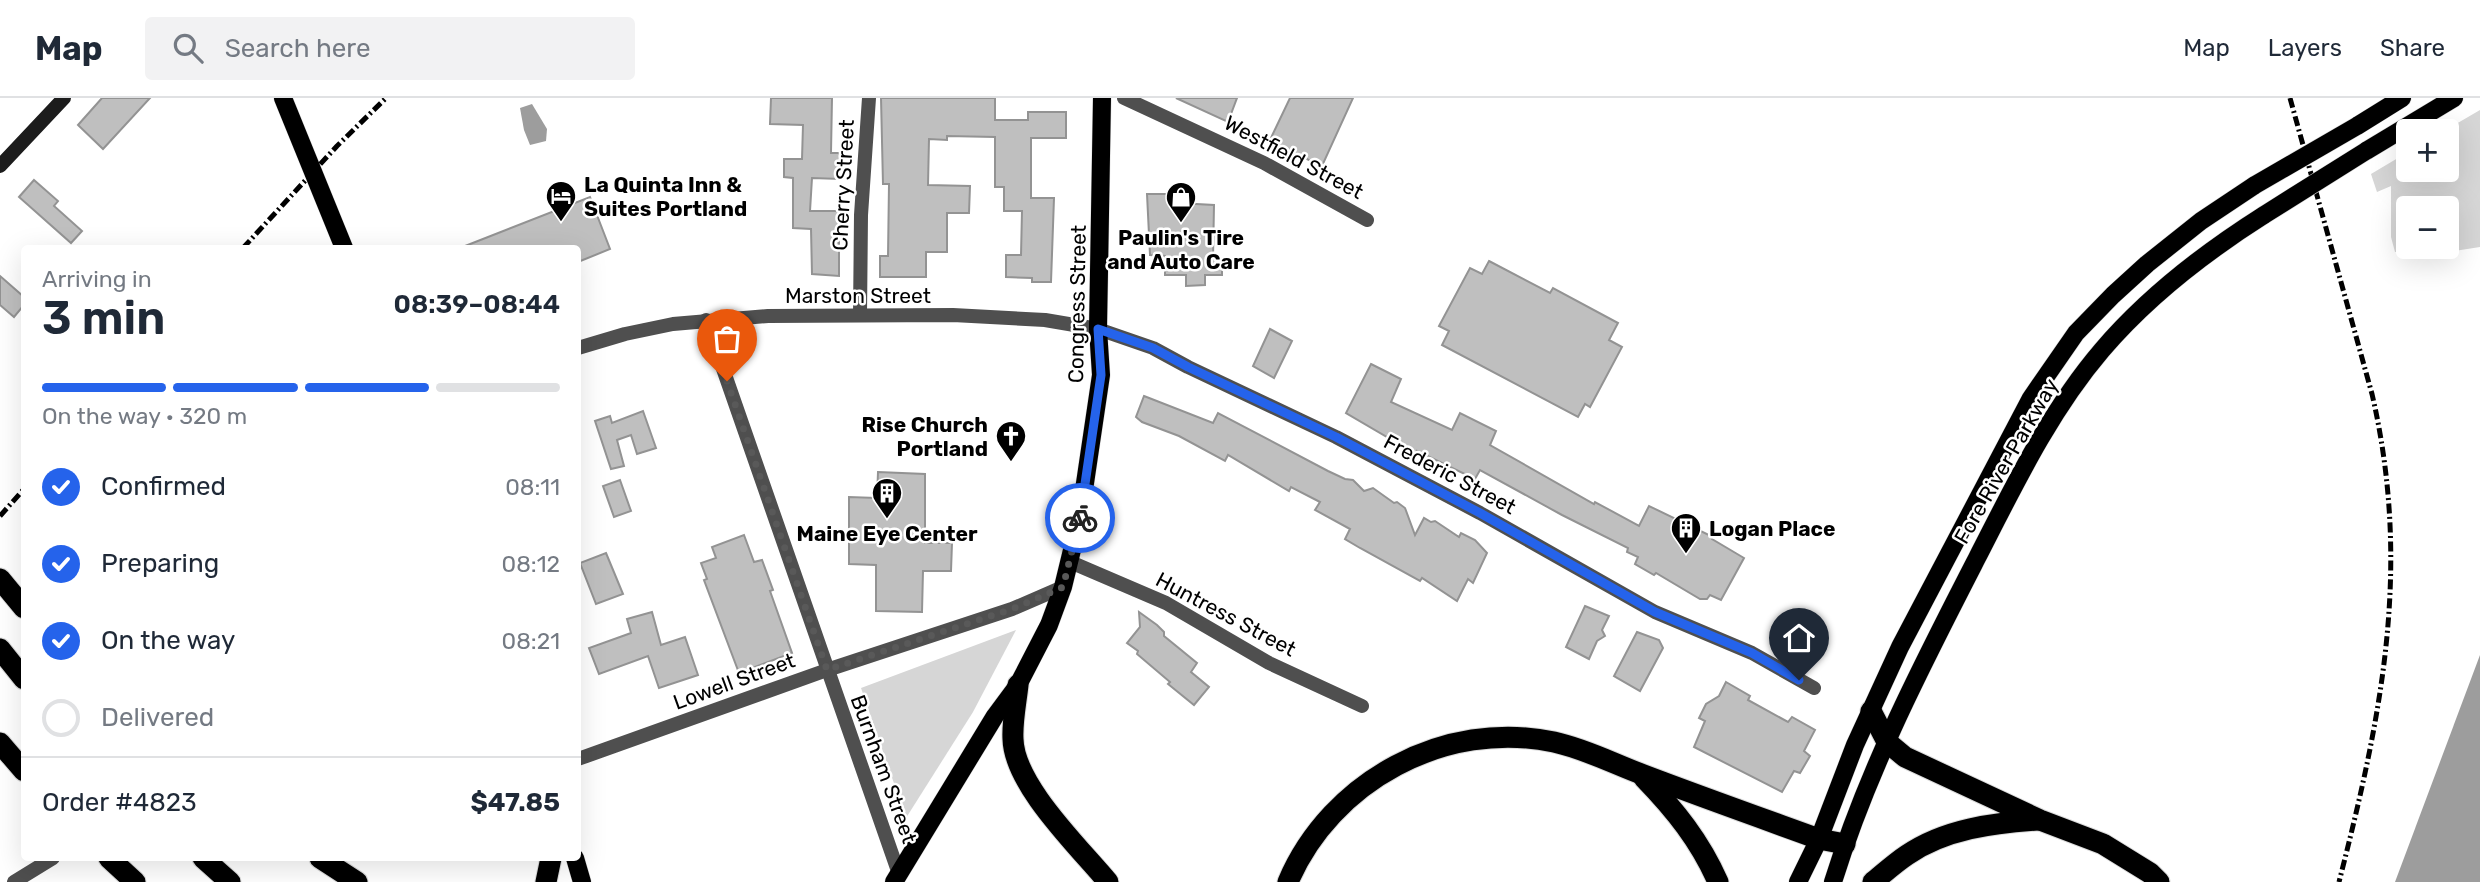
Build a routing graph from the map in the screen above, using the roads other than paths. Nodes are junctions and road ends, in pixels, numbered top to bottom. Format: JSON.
{"nodes":[{"id":1,"x":64,"y":98,"type":"edge"},
{"id":2,"x":283,"y":98,"type":"edge"},
{"id":3,"x":869,"y":98,"type":"edge"},
{"id":4,"x":1102,"y":98,"type":"edge"},
{"id":5,"x":1124,"y":98,"type":"edge"},
{"id":6,"x":2402,"y":98,"type":"edge"},
{"id":7,"x":2454,"y":98,"type":"edge"},
{"id":8,"x":0,"y":166,"type":"edge"},
{"id":9,"x":1367,"y":220,"type":"dead end"},
{"id":10,"x":343,"y":245,"type":"edge"},
{"id":11,"x":860,"y":315,"type":"junction"},
{"id":12,"x":706,"y":320,"type":"junction"},
{"id":13,"x":1098,"y":329,"type":"junction"},
{"id":14,"x":581,"y":347,"type":"edge"},
{"id":15,"x":1068,"y":561,"type":"junction"},
{"id":16,"x":0,"y":579,"type":"edge"},
{"id":17,"x":1063,"y":587,"type":"junction"},
{"id":18,"x":21,"y":604,"type":"edge"},
{"id":19,"x":0,"y":649,"type":"edge"},
{"id":20,"x":827,"y":670,"type":"junction"},
{"id":21,"x":21,"y":675,"type":"edge"},
{"id":22,"x":1018,"y":685,"type":"junction"},
{"id":23,"x":1814,"y":688,"type":"dead end"},
{"id":24,"x":1362,"y":706,"type":"dead end"},
{"id":25,"x":1871,"y":710,"type":"junction"},
{"id":26,"x":1887,"y":742,"type":"junction"},
{"id":27,"x":0,"y":743,"type":"edge"},
{"id":28,"x":581,"y":758,"type":"edge"},
{"id":29,"x":21,"y":768,"type":"edge"},
{"id":30,"x":1640,"y":774,"type":"junction"},
{"id":31,"x":2040,"y":820,"type":"junction"},
{"id":32,"x":1819,"y":839,"type":"junction"},
{"id":33,"x":1845,"y":844,"type":"junction"},
{"id":34,"x":48,"y":861,"type":"edge"},
{"id":35,"x":112,"y":861,"type":"edge"},
{"id":36,"x":206,"y":861,"type":"edge"},
{"id":37,"x":325,"y":861,"type":"edge"},
{"id":38,"x":550,"y":861,"type":"edge"},
{"id":39,"x":576,"y":861,"type":"edge"},
{"id":40,"x":897,"y":878,"type":"edge"},
{"id":41,"x":132,"y":880,"type":"edge"},
{"id":42,"x":14,"y":882,"type":"edge"},
{"id":43,"x":230,"y":882,"type":"edge"},
{"id":44,"x":357,"y":882,"type":"edge"},
{"id":45,"x":546,"y":882,"type":"edge"},
{"id":46,"x":582,"y":882,"type":"edge"},
{"id":47,"x":1108,"y":882,"type":"edge"},
{"id":48,"x":1288,"y":882,"type":"edge"},
{"id":49,"x":1718,"y":882,"type":"edge"},
{"id":50,"x":1798,"y":882,"type":"edge"},
{"id":51,"x":1833,"y":882,"type":"edge"},
{"id":52,"x":1873,"y":882,"type":"edge"},
{"id":53,"x":2159,"y":882,"type":"edge"}],
"edges":[{"from":1,"to":8,"type":"main road"},
{"from":2,"to":10,"type":"main road"},
{"from":3,"to":11,"type":"street","name":"Cherry Street"},
{"from":4,"to":13,"type":"main road","name":"Congress Street"},
{"from":5,"to":9,"type":"street","name":"Westfield Street"},
{"from":6,"to":25,"type":"main road","name":"Fore River Parkway","bridge":true},
{"from":7,"to":26,"type":"main road","name":"Fore River Parkway","bridge":true},
{"from":11,"to":12,"type":"street","name":"Marston Street"},
{"from":11,"to":13,"type":"street","name":"Marston Street"},
{"from":12,"to":14,"type":"street","name":"Marston Street"},
{"from":12,"to":20,"type":"street","name":"Burnham Street"},
{"from":13,"to":15,"type":"main road","name":"Congress Street"},
{"from":13,"to":23,"type":"street","name":"Frederic Street"},
{"from":15,"to":17,"type":"main road","name":"Congress Street"},
{"from":15,"to":24,"type":"street","name":"Huntress Street"},
{"from":16,"to":18,"type":"highway"},
{"from":17,"to":20,"type":"street","name":"Lowell Street"},
{"from":17,"to":22,"type":"main road","name":"Congress Street"},
{"from":19,"to":21,"type":"highway"},
{"from":20,"to":28,"type":"street","name":"Lowell Street"},
{"from":20,"to":40,"type":"street","name":"Burnham Street"},
{"from":22,"to":40,"type":"main road","name":"Congress Street"},
{"from":22,"to":47,"type":"highway"},
{"from":25,"to":26,"type":"highway"},
{"from":25,"to":32,"type":"main road","name":"Fore River Parkway"},
{"from":26,"to":31,"type":"highway"},
{"from":26,"to":33,"type":"main road","name":"Fore River Parkway"},
{"from":27,"to":29,"type":"highway"},
{"from":30,"to":32,"type":"highway"},
{"from":30,"to":48,"type":"highway"},
{"from":30,"to":49,"type":"highway"},
{"from":31,"to":52,"type":"highway"},
{"from":31,"to":53,"type":"highway"},
{"from":32,"to":33,"type":"highway"},
{"from":32,"to":50,"type":"main road","name":"Fore River Parkway"},
{"from":33,"to":51,"type":"main road","name":"Fore River Parkway"},
{"from":34,"to":42,"type":"street"},
{"from":35,"to":41,"type":"highway"},
{"from":36,"to":43,"type":"highway"},
{"from":37,"to":44,"type":"highway"},
{"from":38,"to":45,"type":"highway"},
{"from":39,"to":46,"type":"main road"}]}
